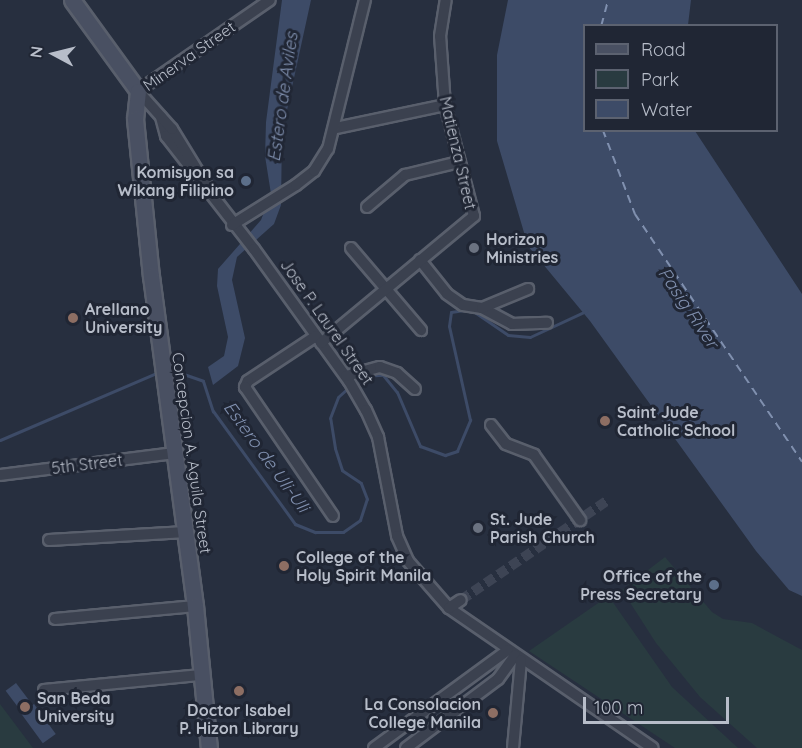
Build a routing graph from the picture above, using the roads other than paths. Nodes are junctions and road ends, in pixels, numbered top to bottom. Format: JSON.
{"nodes":[{"id":1,"x":72,"y":0,"type":"edge"},
{"id":2,"x":270,"y":0,"type":"edge"},
{"id":3,"x":365,"y":0,"type":"edge"},
{"id":4,"x":446,"y":0,"type":"edge"},
{"id":5,"x":138,"y":91,"type":"junction"},
{"id":6,"x":445,"y":105,"type":"junction"},
{"id":7,"x":336,"y":128,"type":"junction"},
{"id":8,"x":459,"y":162,"type":"junction"},
{"id":9,"x":367,"y":207,"type":"dead end"},
{"id":10,"x":233,"y":226,"type":"junction"},
{"id":11,"x":351,"y":248,"type":"dead end"},
{"id":12,"x":420,"y":260,"type":"junction"},
{"id":13,"x":384,"y":289,"type":"junction"},
{"id":14,"x":528,"y":289,"type":"dead end"},
{"id":15,"x":482,"y":308,"type":"junction"},
{"id":16,"x":547,"y":323,"type":"dead end"},
{"id":17,"x":421,"y":330,"type":"dead end"},
{"id":18,"x":319,"y":339,"type":"junction"},
{"id":19,"x":348,"y":378,"type":"junction"},
{"id":20,"x":415,"y":389,"type":"dead end"},
{"id":21,"x":491,"y":425,"type":"dead end"},
{"id":22,"x":174,"y":453,"type":"junction"},
{"id":23,"x":0,"y":475,"type":"edge"},
{"id":24,"x":333,"y":516,"type":"dead end"},
{"id":25,"x":580,"y":520,"type":"dead end"},
{"id":26,"x":186,"y":532,"type":"junction"},
{"id":27,"x":49,"y":540,"type":"dead end"},
{"id":28,"x":461,"y":600,"type":"tunnel mouth"},
{"id":29,"x":195,"y":606,"type":"junction"},
{"id":30,"x":448,"y":608,"type":"junction"},
{"id":31,"x":55,"y":619,"type":"dead end"},
{"id":32,"x":515,"y":655,"type":"junction"},
{"id":33,"x":201,"y":675,"type":"junction"},
{"id":34,"x":44,"y":690,"type":"dead end"},
{"id":35,"x":208,"y":748,"type":"edge"},
{"id":36,"x":374,"y":748,"type":"edge"},
{"id":37,"x":406,"y":748,"type":"edge"},
{"id":38,"x":513,"y":748,"type":"edge"},
{"id":39,"x":653,"y":748,"type":"edge"}],
"edges":[{"from":1,"to":5,"type":"street","name":"Jose P. Laurel Street"},
{"from":2,"to":5,"type":"street","name":"Minerva Street"},
{"from":3,"to":7,"type":"street"},
{"from":4,"to":6,"type":"street","name":"Matienza Street"},
{"from":5,"to":10,"type":"street","name":"Jose P. Laurel Street"},
{"from":5,"to":22,"type":"street","name":"Concepcion A. Aguila Street"},
{"from":6,"to":7,"type":"street"},
{"from":6,"to":8,"type":"street","name":"Matienza Street"},
{"from":7,"to":10,"type":"street"},
{"from":8,"to":9,"type":"street"},
{"from":8,"to":12,"type":"street","name":"Matienza Street"},
{"from":10,"to":18,"type":"street","name":"Jose P. Laurel Street"},
{"from":11,"to":13,"type":"street"},
{"from":12,"to":13,"type":"street","name":"Matienza Street"},
{"from":12,"to":15,"type":"street"},
{"from":13,"to":17,"type":"street"},
{"from":13,"to":18,"type":"street","name":"Matienza Street"},
{"from":14,"to":15,"type":"street"},
{"from":15,"to":16,"type":"street"},
{"from":18,"to":19,"type":"street","name":"Jose P. Laurel Street"},
{"from":18,"to":24,"type":"street","name":"Matienza Street"},
{"from":19,"to":20,"type":"street"},
{"from":19,"to":30,"type":"street","name":"Jose P. Laurel Street"},
{"from":21,"to":25,"type":"street"},
{"from":22,"to":23,"type":"street","name":"5th Street"},
{"from":22,"to":26,"type":"street","name":"Concepcion A. Aguila Street"},
{"from":26,"to":27,"type":"street"},
{"from":26,"to":29,"type":"street","name":"Concepcion A. Aguila Street"},
{"from":28,"to":30,"type":"street"},
{"from":29,"to":31,"type":"street"},
{"from":29,"to":33,"type":"street","name":"Concepcion A. Aguila Street"},
{"from":30,"to":32,"type":"street","name":"Jose P. Laurel Street"},
{"from":32,"to":36,"type":"street"},
{"from":32,"to":37,"type":"street"},
{"from":32,"to":38,"type":"street"},
{"from":32,"to":39,"type":"street","name":"Jose P. Laurel Street"},
{"from":33,"to":34,"type":"street"},
{"from":33,"to":35,"type":"street","name":"Concepcion A. Aguila Street"}]}
